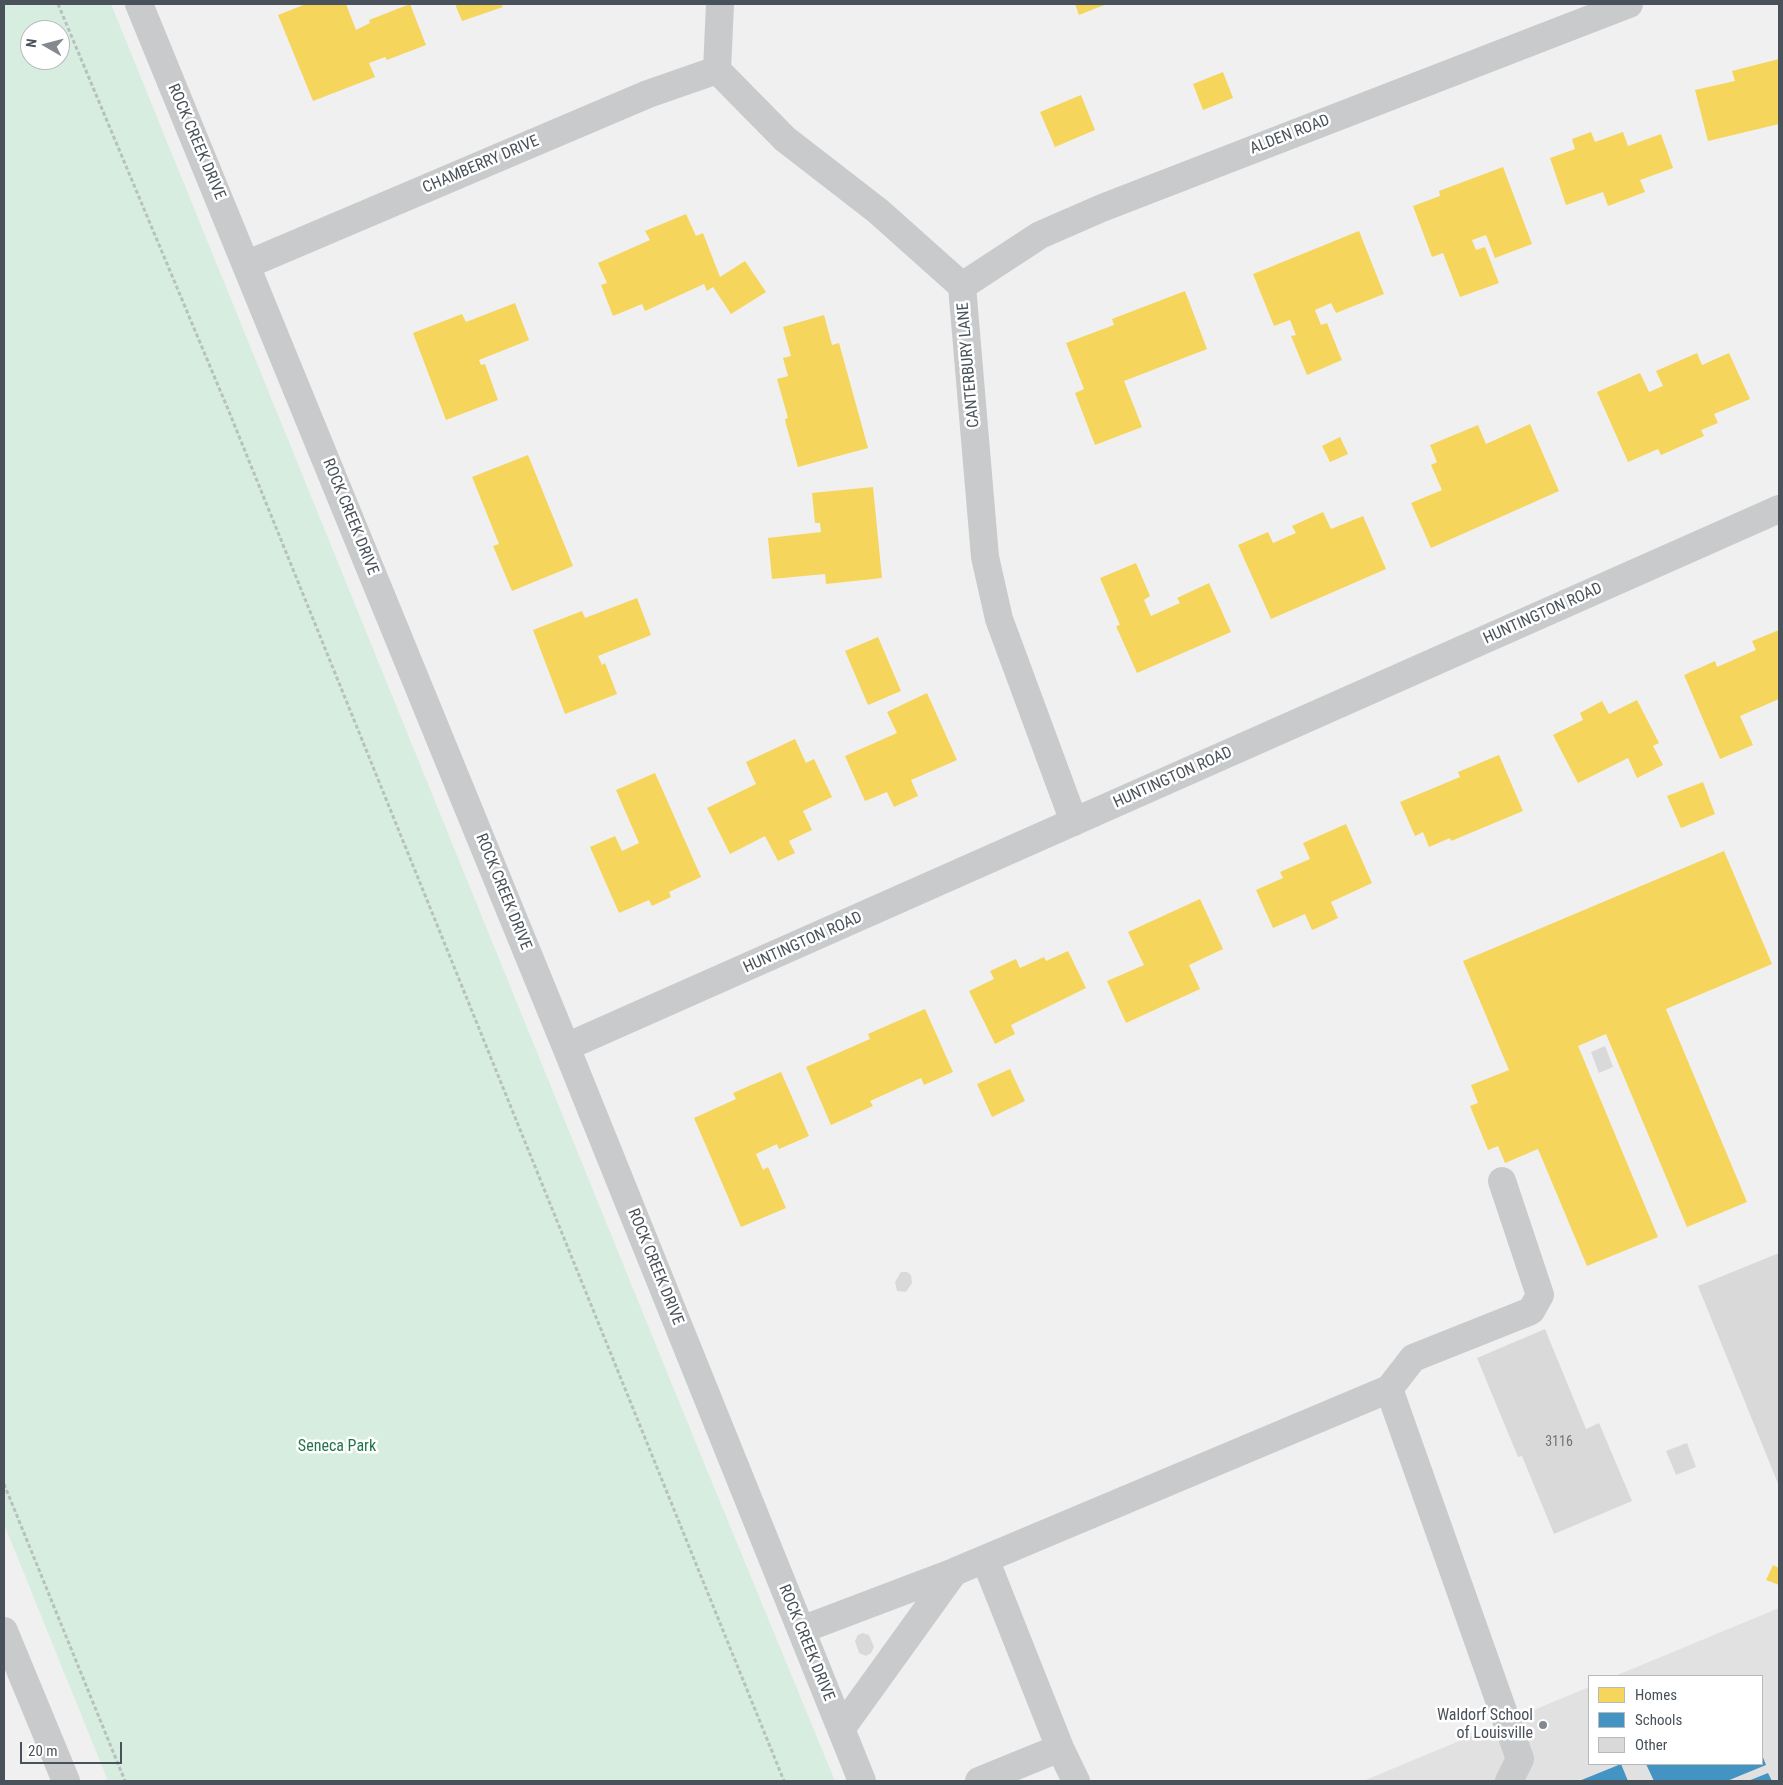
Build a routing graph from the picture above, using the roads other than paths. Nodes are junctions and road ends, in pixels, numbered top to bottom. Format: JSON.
{"nodes":[{"id":1,"x":140,"y":4,"type":"edge"},
{"id":2,"x":720,"y":4,"type":"edge"},
{"id":3,"x":1629,"y":4,"type":"edge"},
{"id":4,"x":717,"y":70,"type":"junction"},
{"id":5,"x":246,"y":265,"type":"junction"},
{"id":6,"x":962,"y":286,"type":"junction"},
{"id":7,"x":1779,"y":509,"type":"edge"},
{"id":8,"x":1074,"y":822,"type":"junction"},
{"id":9,"x":566,"y":1047,"type":"junction"},
{"id":10,"x":1502,"y":1181,"type":"dead end"},
{"id":11,"x":1389,"y":1389,"type":"junction"},
{"id":12,"x":985,"y":1559,"type":"junction"},
{"id":13,"x":954,"y":1572,"type":"junction"},
{"id":14,"x":801,"y":1630,"type":"junction"},
{"id":15,"x":4,"y":1631,"type":"edge"},
{"id":16,"x":841,"y":1729,"type":"junction"},
{"id":17,"x":1060,"y":1748,"type":"junction"},
{"id":18,"x":66,"y":1781,"type":"edge"},
{"id":19,"x":862,"y":1781,"type":"edge"},
{"id":20,"x":979,"y":1781,"type":"edge"},
{"id":21,"x":1076,"y":1781,"type":"edge"},
{"id":22,"x":1509,"y":1781,"type":"edge"}],
"edges":[{"from":1,"to":5,"type":"street","name":"ROCK CREEK DRIVE"},
{"from":2,"to":4,"type":"street"},
{"from":3,"to":6,"type":"street","name":"ALDEN ROAD"},
{"from":4,"to":5,"type":"street","name":"CHAMBERRY DRIVE"},
{"from":4,"to":6,"type":"street","name":"CANTERBURY LANE"},
{"from":5,"to":9,"type":"street","name":"ROCK CREEK DRIVE"},
{"from":6,"to":8,"type":"street","name":"CANTERBURY LANE"},
{"from":7,"to":8,"type":"street","name":"HUNTINGTON ROAD"},
{"from":8,"to":9,"type":"street","name":"HUNTINGTON ROAD"},
{"from":9,"to":14,"type":"street","name":"ROCK CREEK DRIVE"},
{"from":10,"to":11,"type":"street"},
{"from":11,"to":12,"type":"street"},
{"from":11,"to":22,"type":"street"},
{"from":12,"to":13,"type":"street"},
{"from":12,"to":17,"type":"street"},
{"from":13,"to":14,"type":"street"},
{"from":13,"to":16,"type":"street"},
{"from":14,"to":16,"type":"street","name":"ROCK CREEK DRIVE"},
{"from":15,"to":18,"type":"street"},
{"from":16,"to":19,"type":"street","name":"ROCK CREEK DRIVE"},
{"from":17,"to":20,"type":"street"},
{"from":17,"to":21,"type":"street"}]}
